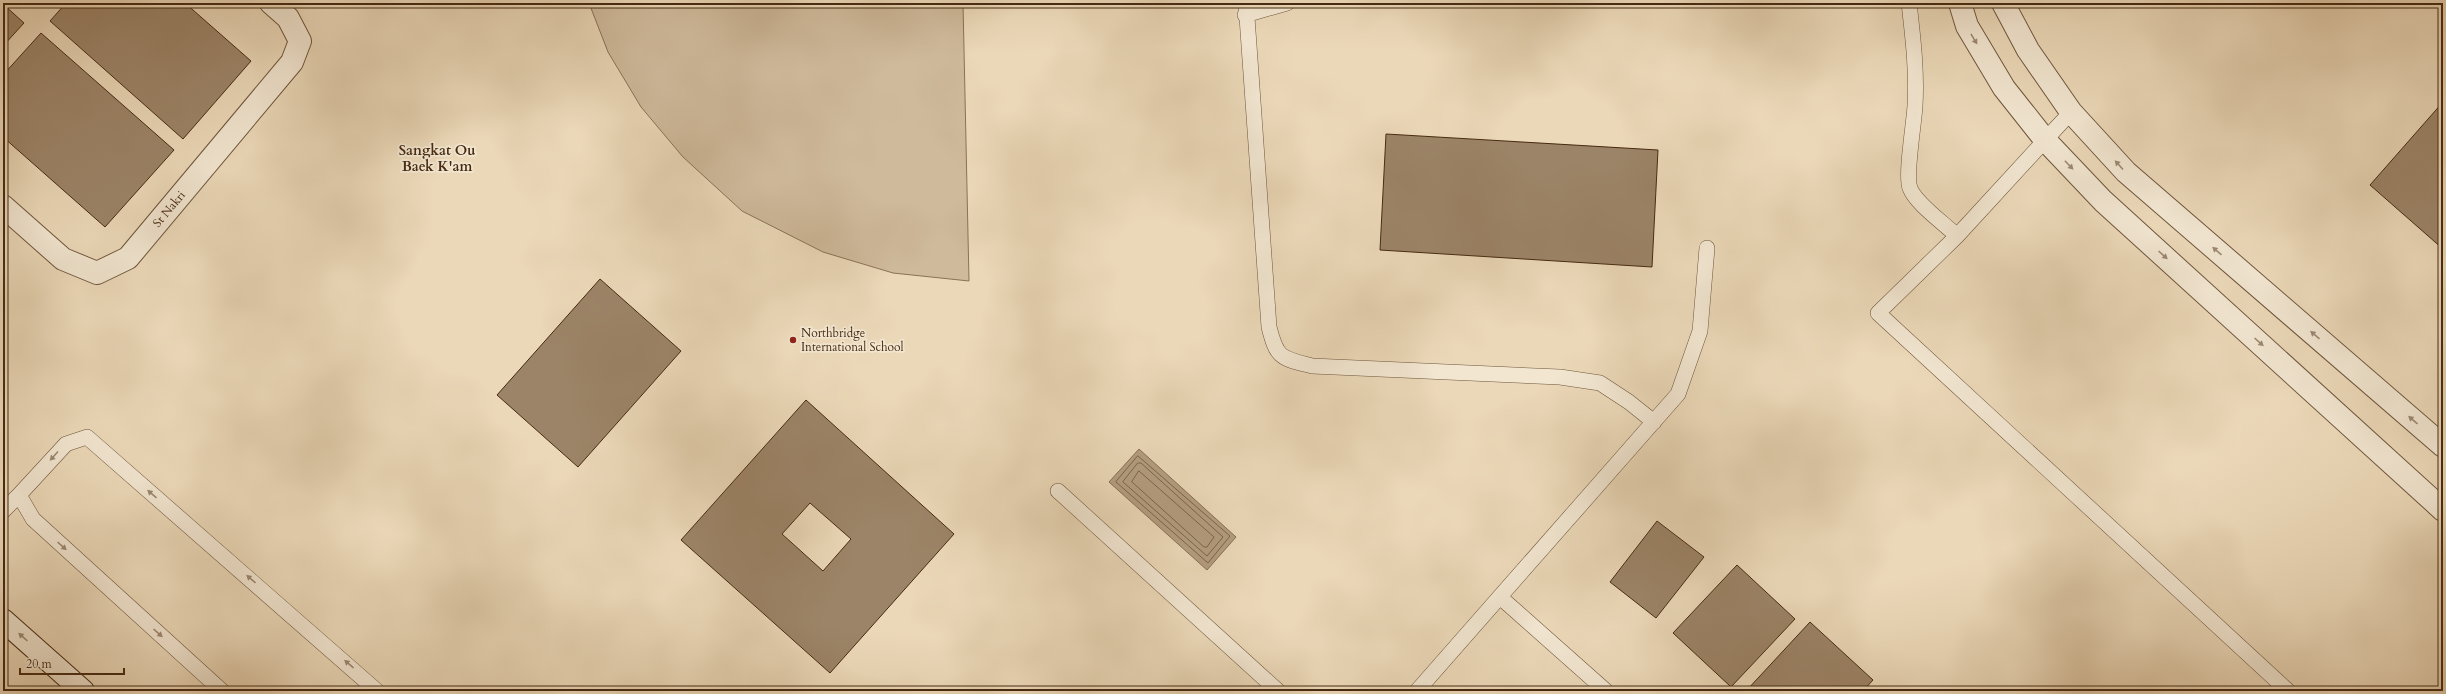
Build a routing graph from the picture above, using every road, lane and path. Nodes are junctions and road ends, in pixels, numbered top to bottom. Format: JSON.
{"nodes":[{"id":1,"x":271,"y":3,"type":"edge"},
{"id":2,"x":1287,"y":3,"type":"edge"},
{"id":3,"x":1909,"y":3,"type":"edge"},
{"id":4,"x":1960,"y":3,"type":"edge"},
{"id":5,"x":2003,"y":3,"type":"edge"},
{"id":6,"x":1246,"y":9,"type":"edge"},
{"id":7,"x":2071,"y":112,"type":"junction"},
{"id":8,"x":2046,"y":141,"type":"junction"},
{"id":9,"x":3,"y":206,"type":"edge"},
{"id":10,"x":1957,"y":236,"type":"junction"},
{"id":11,"x":1707,"y":248,"type":"dead end"},
{"id":12,"x":1654,"y":422,"type":"junction"},
{"id":13,"x":2443,"y":446,"type":"edge"},
{"id":14,"x":1058,"y":491,"type":"dead end"},
{"id":15,"x":19,"y":495,"type":"junction"},
{"id":16,"x":2443,"y":510,"type":"edge"},
{"id":17,"x":3,"y":511,"type":"edge"},
{"id":18,"x":1500,"y":597,"type":"junction"},
{"id":19,"x":3,"y":620,"type":"edge"},
{"id":20,"x":83,"y":691,"type":"edge"},
{"id":21,"x":222,"y":691,"type":"edge"},
{"id":22,"x":377,"y":691,"type":"edge"},
{"id":23,"x":1278,"y":691,"type":"edge"},
{"id":24,"x":1417,"y":691,"type":"edge"},
{"id":25,"x":1606,"y":691,"type":"edge"},
{"id":26,"x":2288,"y":691,"type":"edge"}],
"edges":[{"from":1,"to":9,"type":"street","name":"St Nakri"},
{"from":2,"to":6,"type":"lane"},
{"from":3,"to":10,"type":"lane"},
{"from":4,"to":8,"type":"street","one_way":true},
{"from":5,"to":7,"type":"street"},
{"from":6,"to":12,"type":"lane"},
{"from":7,"to":8,"type":"lane"},
{"from":13,"to":7,"type":"street","one_way":true},
{"from":8,"to":10,"type":"lane"},
{"from":8,"to":16,"type":"street","one_way":true},
{"from":10,"to":26,"type":"lane"},
{"from":11,"to":12,"type":"lane"},
{"from":12,"to":18,"type":"lane"},
{"from":14,"to":23,"type":"lane"},
{"from":15,"to":17,"type":"lane"},
{"from":15,"to":21,"type":"lane","one_way":true},
{"from":22,"to":15,"type":"lane","one_way":true},
{"from":18,"to":24,"type":"lane"},
{"from":18,"to":25,"type":"lane"},
{"from":20,"to":19,"type":"street","one_way":true}]}
